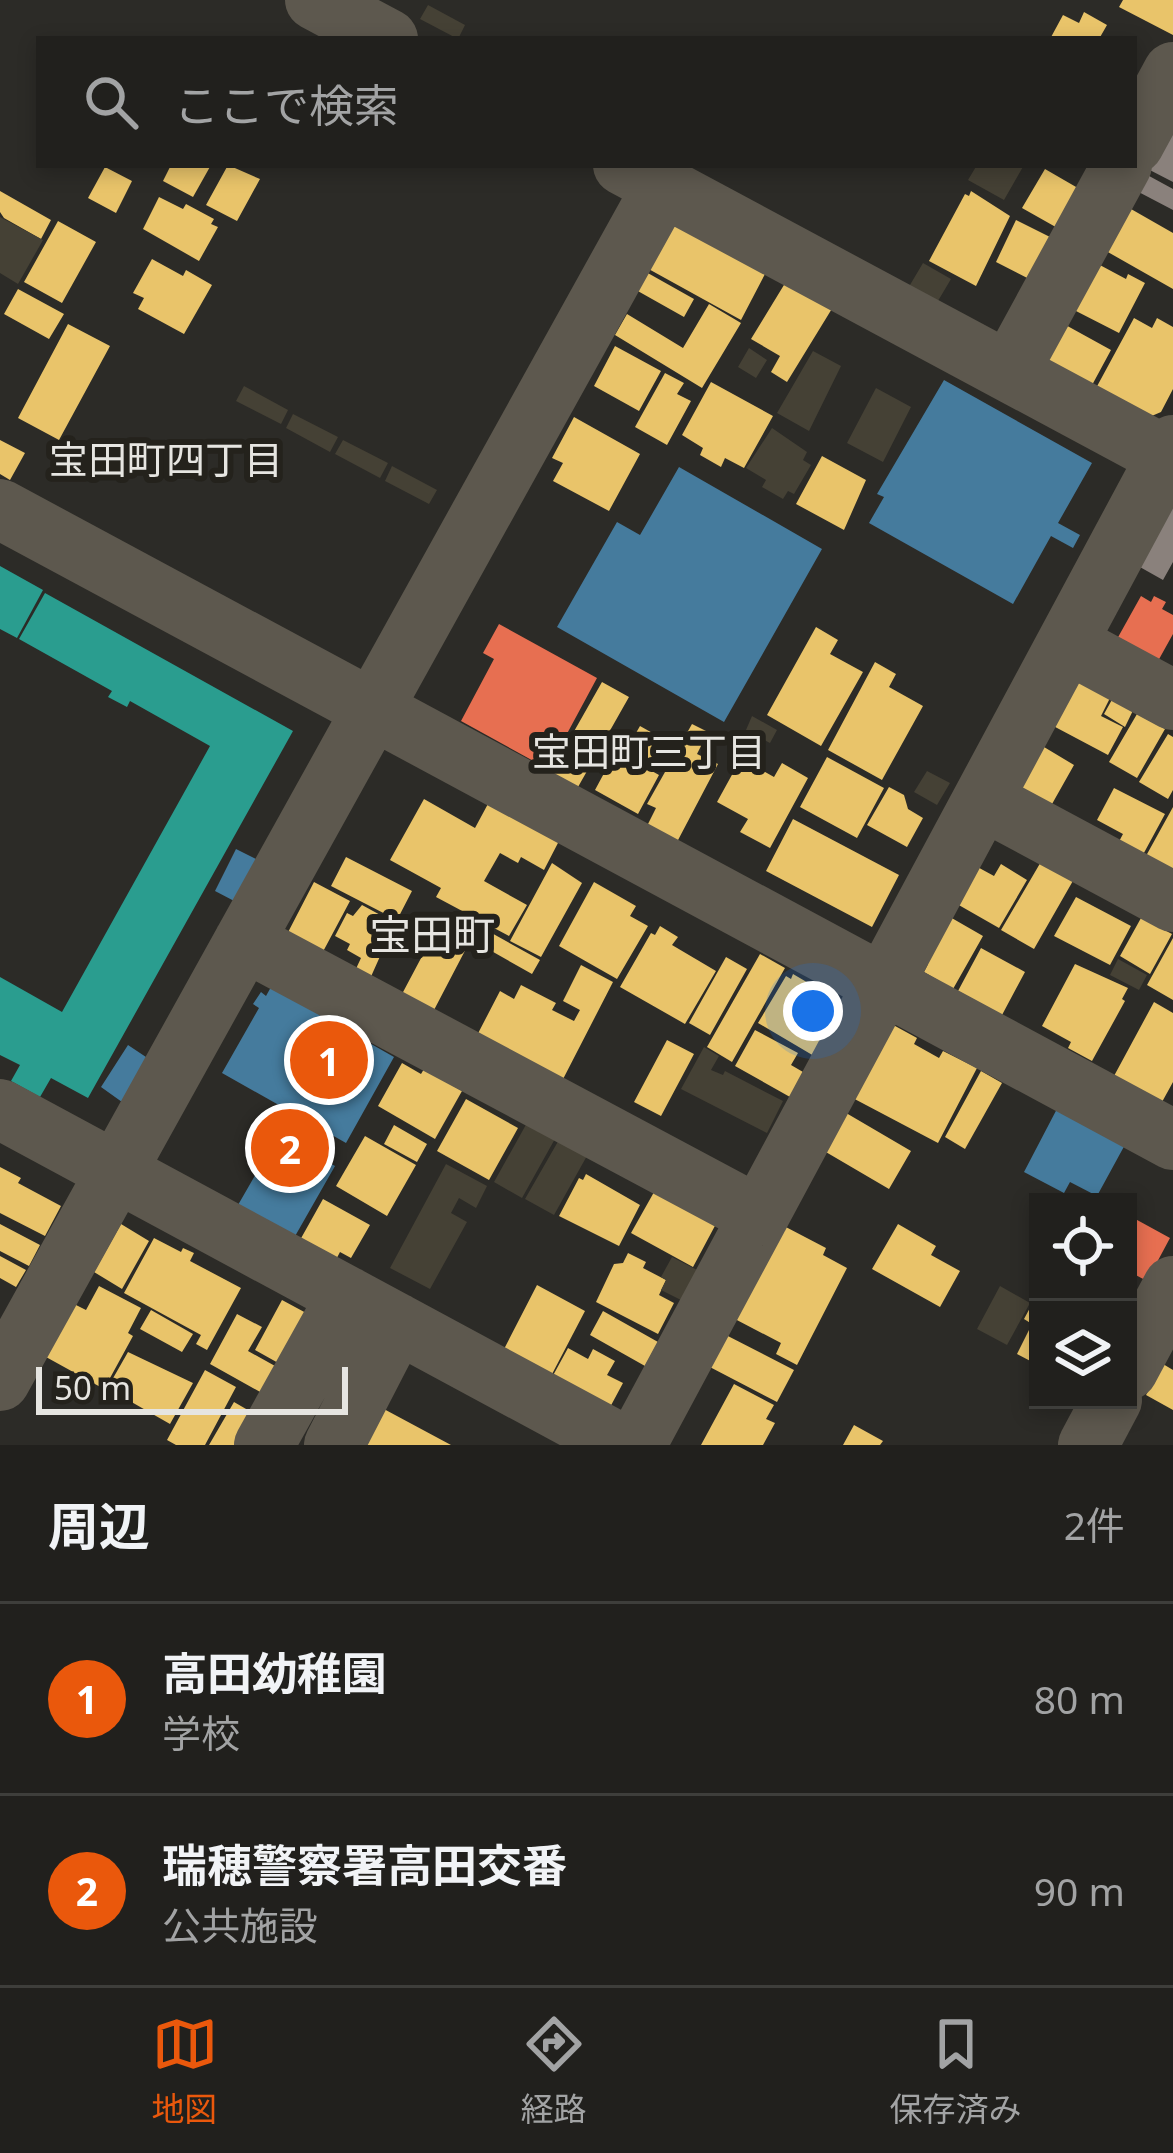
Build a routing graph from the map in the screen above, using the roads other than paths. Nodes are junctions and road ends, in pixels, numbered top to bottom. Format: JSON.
{"nodes":[{"id":1,"x":316,"y":0,"type":"edge"},
{"id":2,"x":382,"y":36,"type":"edge"},
{"id":3,"x":1173,"y":72,"type":"edge"},
{"id":4,"x":1137,"y":138,"type":"edge"},
{"id":5,"x":1121,"y":168,"type":"edge"},
{"id":6,"x":643,"y":176,"type":"edge"},
{"id":7,"x":1009,"y":372,"type":"junction"},
{"id":8,"x":1171,"y":454,"type":"edge"},
{"id":9,"x":0,"y":509,"type":"edge"},
{"id":10,"x":1066,"y":644,"type":"junction"},
{"id":11,"x":1173,"y":700,"type":"edge"},
{"id":12,"x":373,"y":710,"type":"junction"},
{"id":13,"x":983,"y":800,"type":"junction"},
{"id":14,"x":1173,"y":902,"type":"edge"},
{"id":15,"x":244,"y":940,"type":"junction"},
{"id":16,"x":884,"y":985,"type":"junction"},
{"id":17,"x":0,"y":1109,"type":"edge"},
{"id":18,"x":1173,"y":1140,"type":"edge"},
{"id":19,"x":116,"y":1172,"type":"junction"},
{"id":20,"x":759,"y":1216,"type":"junction"},
{"id":21,"x":1173,"y":1286,"type":"edge"},
{"id":22,"x":372,"y":1310,"type":"junction"},
{"id":23,"x":1137,"y":1353,"type":"edge"},
{"id":24,"x":0,"y":1382,"type":"edge"},
{"id":25,"x":1107,"y":1409,"type":"edge"},
{"id":26,"x":264,"y":1445,"type":"edge"},
{"id":27,"x":334,"y":1445,"type":"edge"},
{"id":28,"x":622,"y":1445,"type":"edge"},
{"id":29,"x":636,"y":1445,"type":"edge"},
{"id":30,"x":1088,"y":1445,"type":"edge"}],
"edges":[{"from":1,"to":2,"type":"street"},
{"from":3,"to":4,"type":"street"},
{"from":5,"to":7,"type":"street"},
{"from":6,"to":7,"type":"street"},
{"from":6,"to":12,"type":"street"},
{"from":7,"to":8,"type":"street"},
{"from":8,"to":10,"type":"street"},
{"from":9,"to":12,"type":"street"},
{"from":10,"to":11,"type":"street"},
{"from":10,"to":13,"type":"street"},
{"from":12,"to":15,"type":"street"},
{"from":12,"to":16,"type":"street"},
{"from":13,"to":14,"type":"street"},
{"from":13,"to":16,"type":"street"},
{"from":15,"to":19,"type":"street"},
{"from":15,"to":20,"type":"street"},
{"from":16,"to":18,"type":"street"},
{"from":16,"to":20,"type":"street"},
{"from":17,"to":19,"type":"street"},
{"from":19,"to":22,"type":"street"},
{"from":19,"to":24,"type":"street"},
{"from":20,"to":29,"type":"street"},
{"from":21,"to":23,"type":"street"},
{"from":22,"to":26,"type":"street"},
{"from":22,"to":27,"type":"street"},
{"from":22,"to":28,"type":"street"},
{"from":25,"to":30,"type":"street"}]}
